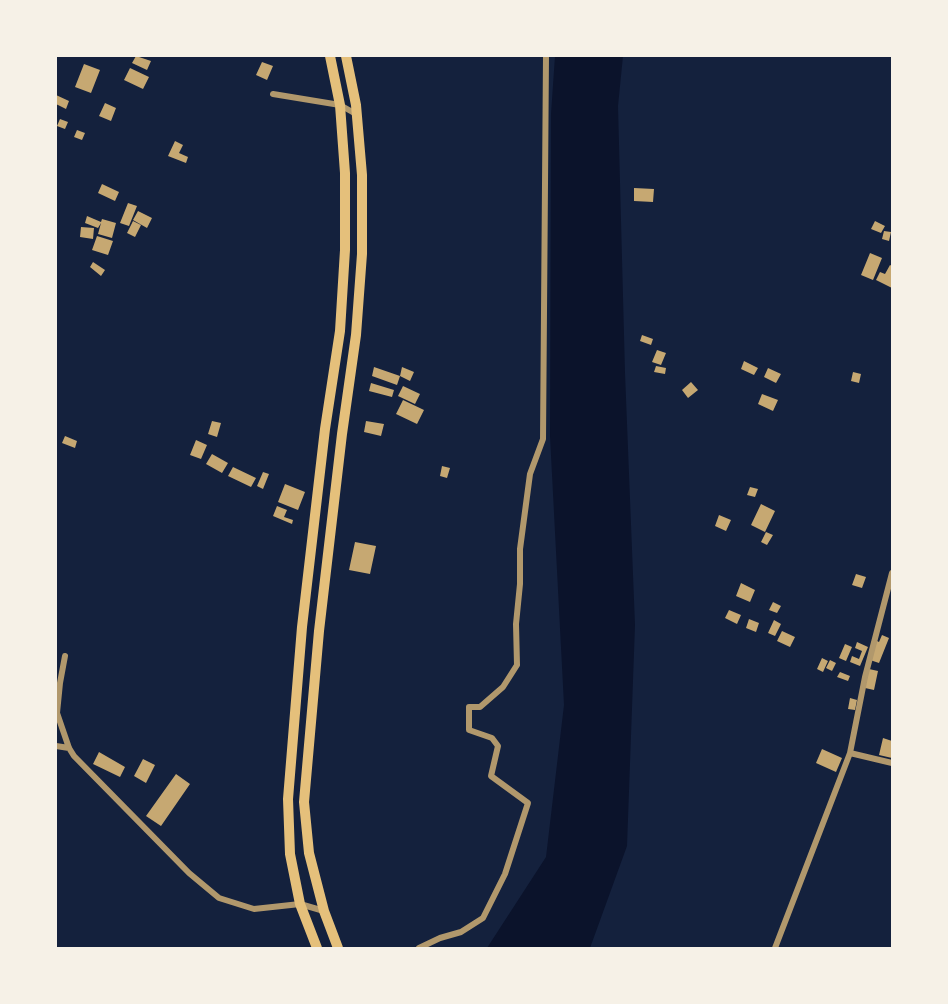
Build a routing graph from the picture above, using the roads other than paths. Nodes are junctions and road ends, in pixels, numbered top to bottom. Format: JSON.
{"nodes":[{"id":1,"x":330,"y":56,"type":"edge"},
{"id":2,"x":346,"y":56,"type":"edge"},
{"id":3,"x":546,"y":56,"type":"edge"},
{"id":4,"x":273,"y":94,"type":"dead end"},
{"id":5,"x":340,"y":105,"type":"junction"},
{"id":6,"x":356,"y":114,"type":"junction"},
{"id":7,"x":892,"y":573,"type":"edge"},
{"id":8,"x":65,"y":656,"type":"dead end"},
{"id":9,"x":56,"y":746,"type":"edge"},
{"id":10,"x":69,"y":748,"type":"junction"},
{"id":11,"x":850,"y":753,"type":"junction"},
{"id":12,"x":892,"y":762,"type":"edge"},
{"id":13,"x":300,"y":904,"type":"junction"},
{"id":14,"x":324,"y":911,"type":"junction"},
{"id":15,"x":317,"y":948,"type":"edge"},
{"id":16,"x":338,"y":948,"type":"edge"},
{"id":17,"x":419,"y":948,"type":"edge"},
{"id":18,"x":775,"y":948,"type":"edge"}],
"edges":[{"from":1,"to":5,"type":"highway"},
{"from":2,"to":6,"type":"highway"},
{"from":3,"to":17,"type":"street"},
{"from":4,"to":5,"type":"street"},
{"from":5,"to":6,"type":"street"},
{"from":5,"to":13,"type":"highway"},
{"from":6,"to":14,"type":"highway"},
{"from":7,"to":11,"type":"street"},
{"from":8,"to":10,"type":"street"},
{"from":9,"to":10,"type":"street"},
{"from":10,"to":13,"type":"street"},
{"from":11,"to":12,"type":"street"},
{"from":11,"to":18,"type":"street"},
{"from":13,"to":14,"type":"street"},
{"from":13,"to":15,"type":"highway"},
{"from":14,"to":16,"type":"highway"}]}
